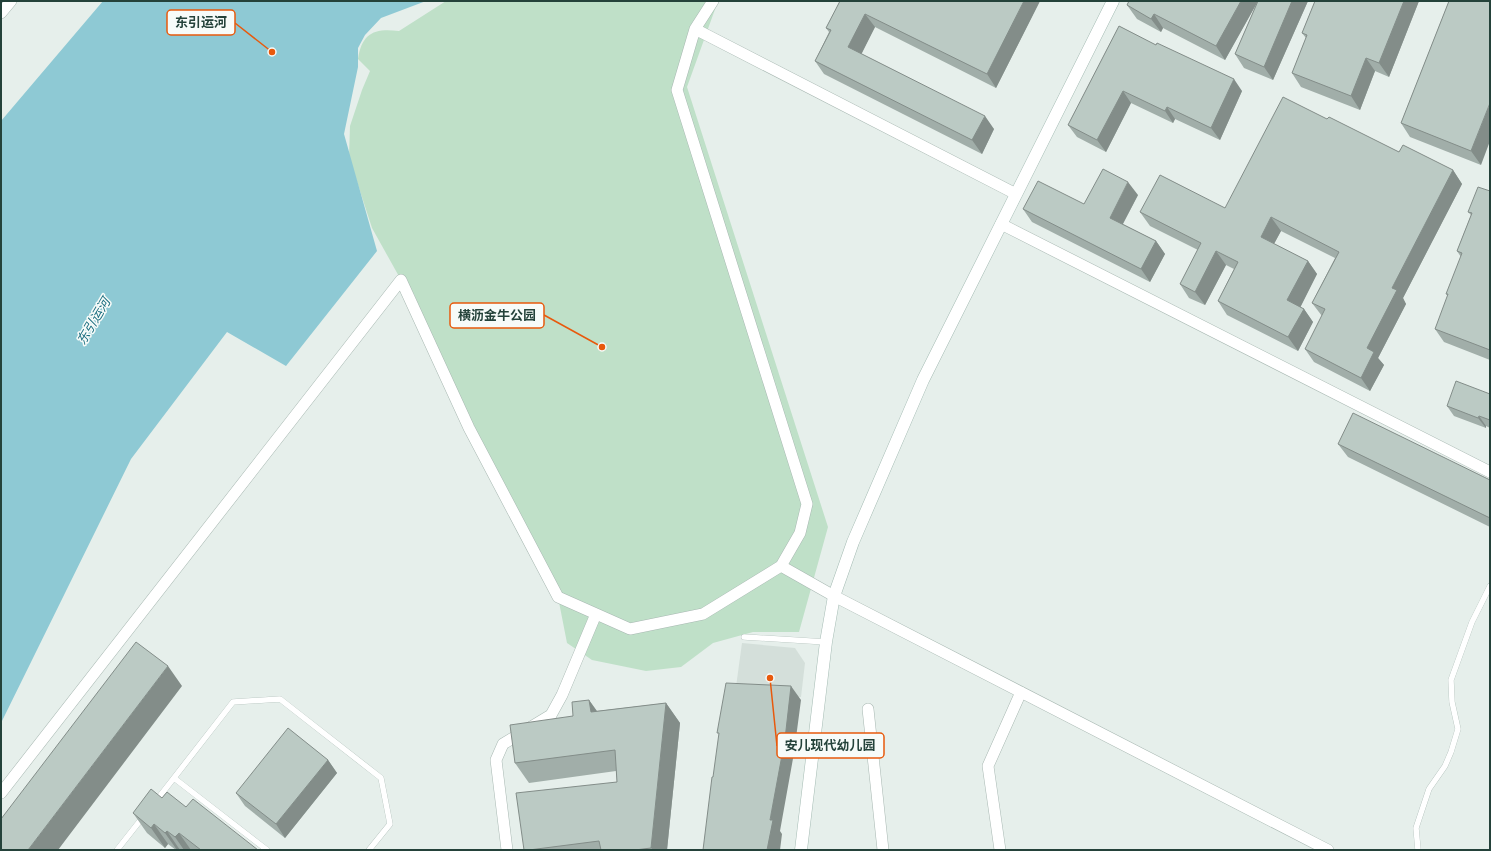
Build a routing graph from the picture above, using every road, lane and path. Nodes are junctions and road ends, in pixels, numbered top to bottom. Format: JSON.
{"nodes":[{"id":1,"x":11,"y":1,"type":"edge"},
{"id":2,"x":713,"y":1,"type":"edge"},
{"id":3,"x":1113,"y":1,"type":"edge"},
{"id":4,"x":1,"y":13,"type":"edge"},
{"id":5,"x":695,"y":29,"type":"junction"},
{"id":6,"x":1016,"y":194,"type":"junction"},
{"id":7,"x":1001,"y":224,"type":"junction"},
{"id":8,"x":1490,"y":472,"type":"edge"},
{"id":9,"x":781,"y":566,"type":"junction"},
{"id":10,"x":1490,"y":586,"type":"edge"},
{"id":11,"x":834,"y":596,"type":"junction"},
{"id":12,"x":596,"y":614,"type":"junction"},
{"id":13,"x":744,"y":637,"type":"dead end"},
{"id":14,"x":826,"y":642,"type":"junction"},
{"id":15,"x":1021,"y":692,"type":"junction"},
{"id":16,"x":868,"y":709,"type":"dead end"},
{"id":17,"x":174,"y":778,"type":"junction"},
{"id":18,"x":1,"y":793,"type":"edge"},
{"id":19,"x":150,"y":808,"type":"edge"},
{"id":20,"x":145,"y":814,"type":"edge"},
{"id":21,"x":117,"y":850,"type":"edge"},
{"id":22,"x":267,"y":850,"type":"edge"},
{"id":23,"x":369,"y":850,"type":"edge"},
{"id":24,"x":508,"y":850,"type":"edge"},
{"id":25,"x":801,"y":850,"type":"edge"},
{"id":26,"x":883,"y":850,"type":"edge"},
{"id":27,"x":1000,"y":850,"type":"edge"},
{"id":28,"x":1328,"y":850,"type":"edge"},
{"id":29,"x":1418,"y":850,"type":"edge"}],
"edges":[{"from":1,"to":4,"type":"street"},
{"from":2,"to":5,"type":"street"},
{"from":3,"to":6,"type":"street"},
{"from":5,"to":6,"type":"street"},
{"from":5,"to":9,"type":"street"},
{"from":6,"to":7,"type":"street"},
{"from":7,"to":8,"type":"street"},
{"from":7,"to":11,"type":"street"},
{"from":9,"to":11,"type":"street"},
{"from":9,"to":12,"type":"street"},
{"from":10,"to":29,"type":"lane"},
{"from":11,"to":14,"type":"street"},
{"from":11,"to":15,"type":"street"},
{"from":12,"to":18,"type":"street"},
{"from":12,"to":24,"type":"street"},
{"from":13,"to":14,"type":"lane"},
{"from":14,"to":25,"type":"street"},
{"from":15,"to":27,"type":"street"},
{"from":15,"to":28,"type":"street"},
{"from":16,"to":26,"type":"street"},
{"from":17,"to":19,"type":"lane"},
{"from":17,"to":22,"type":"lane"},
{"from":17,"to":23,"type":"lane"},
{"from":20,"to":21,"type":"lane"}]}
